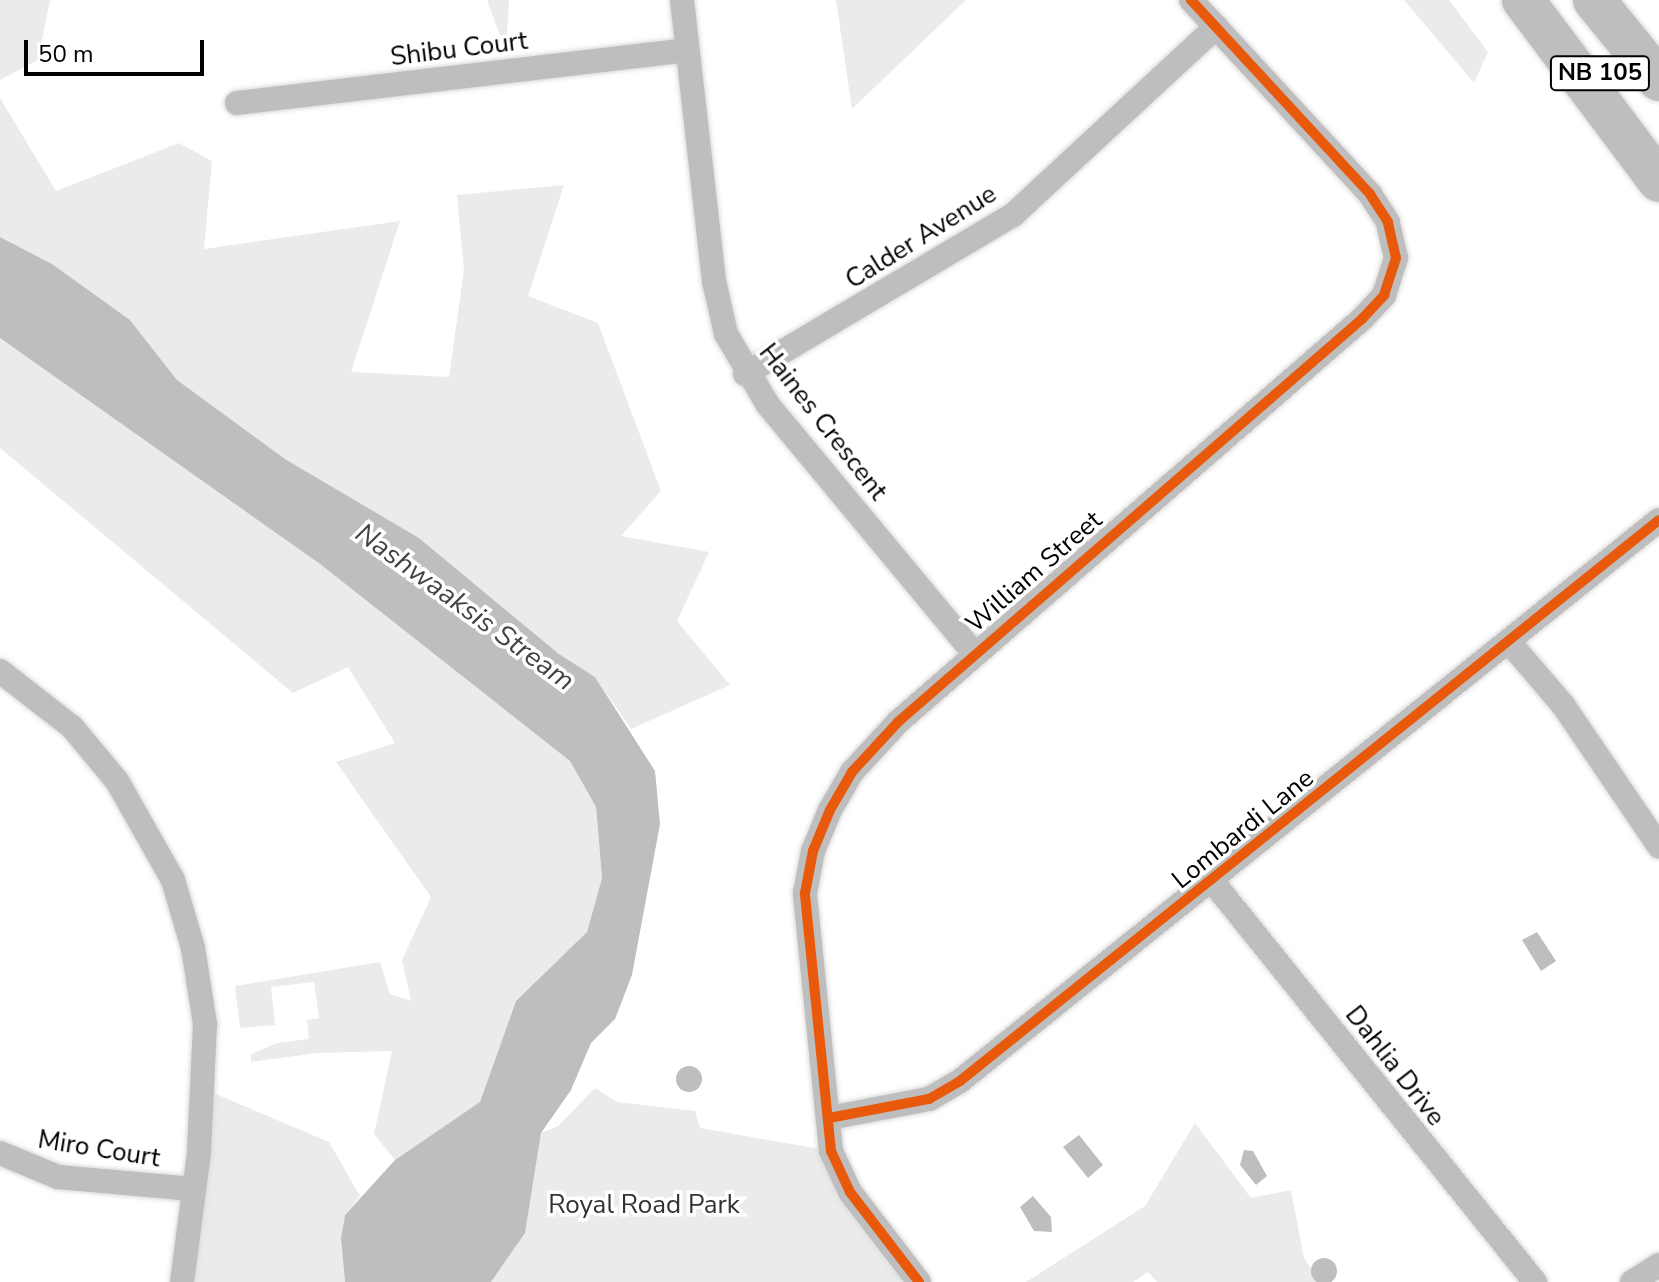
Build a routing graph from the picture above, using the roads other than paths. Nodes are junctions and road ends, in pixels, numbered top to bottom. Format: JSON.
{"nodes":[{"id":1,"x":682,"y":0,"type":"edge"},
{"id":2,"x":1191,"y":0,"type":"edge"},
{"id":3,"x":1523,"y":0,"type":"edge"},
{"id":4,"x":1541,"y":0,"type":"edge"},
{"id":5,"x":1597,"y":0,"type":"edge"},
{"id":6,"x":1216,"y":27,"type":"junction"},
{"id":7,"x":687,"y":50,"type":"junction"},
{"id":8,"x":1659,"y":63,"type":"edge"},
{"id":9,"x":1659,"y":80,"type":"edge"},
{"id":10,"x":237,"y":103,"type":"dead end"},
{"id":11,"x":1659,"y":147,"type":"edge"},
{"id":12,"x":1659,"y":181,"type":"edge"},
{"id":13,"x":745,"y":374,"type":"junction"},
{"id":14,"x":1659,"y":520,"type":"edge"},
{"id":15,"x":1509,"y":642,"type":"junction"},
{"id":16,"x":974,"y":653,"type":"junction"},
{"id":17,"x":0,"y":671,"type":"edge"},
{"id":18,"x":1659,"y":846,"type":"edge"},
{"id":19,"x":1213,"y":882,"type":"junction"},
{"id":20,"x":829,"y":1118,"type":"junction"},
{"id":21,"x":0,"y":1153,"type":"edge"},
{"id":22,"x":192,"y":1189,"type":"junction"},
{"id":23,"x":1659,"y":1265,"type":"edge"},
{"id":24,"x":182,"y":1282,"type":"edge"},
{"id":25,"x":919,"y":1282,"type":"edge"},
{"id":26,"x":1535,"y":1282,"type":"edge"},
{"id":27,"x":1632,"y":1282,"type":"edge"}],
"edges":[{"from":1,"to":7,"type":"street","name":"Haines Crescent"},
{"from":2,"to":6,"type":"street","name":"William Street"},
{"from":3,"to":12,"type":"highway"},
{"from":4,"to":11,"type":"highway","number":"NB 105"},
{"from":5,"to":8,"type":"highway"},
{"from":5,"to":9,"type":"highway","number":"NB 105"},
{"from":6,"to":13,"type":"street","name":"Calder Avenue"},
{"from":6,"to":16,"type":"street","name":"William Street"},
{"from":7,"to":10,"type":"street","name":"Shibu Court"},
{"from":7,"to":13,"type":"street","name":"Haines Crescent"},
{"from":13,"to":16,"type":"street","name":"Haines Crescent"},
{"from":14,"to":15,"type":"street","name":"Lombardi Lane"},
{"from":15,"to":18,"type":"street"},
{"from":15,"to":19,"type":"street","name":"Lombardi Lane"},
{"from":16,"to":20,"type":"street","name":"William Street"},
{"from":17,"to":22,"type":"street"},
{"from":19,"to":20,"type":"street","name":"Lombardi Lane"},
{"from":19,"to":26,"type":"street","name":"Dahlia Drive"},
{"from":20,"to":25,"type":"street","name":"William Street"},
{"from":21,"to":22,"type":"street","name":"Miro Court"},
{"from":22,"to":24,"type":"street"},
{"from":23,"to":27,"type":"street"}]}
